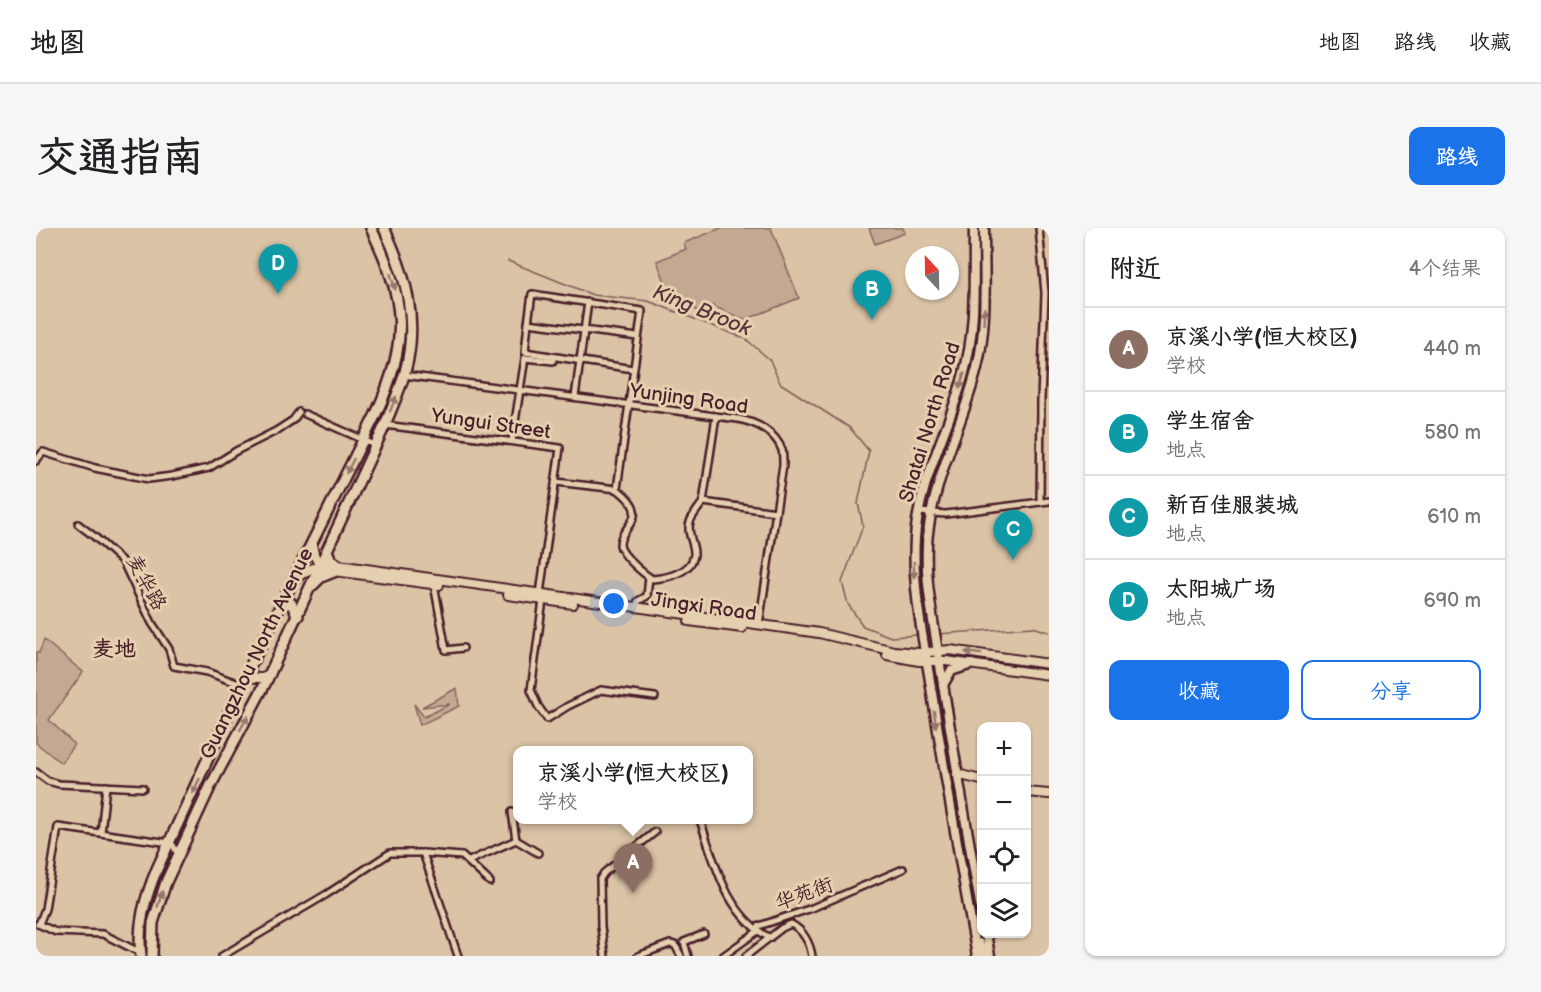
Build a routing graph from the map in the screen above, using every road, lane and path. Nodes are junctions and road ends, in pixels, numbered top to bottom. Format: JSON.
{"nodes":[{"id":1,"x":371,"y":228,"type":"edge"},
{"id":2,"x":384,"y":228,"type":"edge"},
{"id":3,"x":974,"y":228,"type":"edge"},
{"id":4,"x":984,"y":228,"type":"edge"},
{"id":5,"x":1039,"y":228,"type":"edge"},
{"id":6,"x":984,"y":281,"type":"junction"},
{"id":7,"x":974,"y":282,"type":"junction"},
{"id":8,"x":588,"y":303,"type":"junction"},
{"id":9,"x":528,"y":323,"type":"junction"},
{"id":10,"x":584,"y":331,"type":"junction"},
{"id":11,"x":638,"y":338,"type":"junction"},
{"id":12,"x":580,"y":360,"type":"junction"},
{"id":13,"x":553,"y":361,"type":"dead end"},
{"id":14,"x":633,"y":369,"type":"junction"},
{"id":15,"x":404,"y":375,"type":"junction"},
{"id":16,"x":520,"y":390,"type":"junction"},
{"id":17,"x":575,"y":398,"type":"junction"},
{"id":18,"x":627,"y":404,"type":"junction"},
{"id":19,"x":716,"y":416,"type":"junction"},
{"id":20,"x":385,"y":425,"type":"junction"},
{"id":21,"x":363,"y":440,"type":"junction"},
{"id":22,"x":512,"y":441,"type":"junction"},
{"id":23,"x":375,"y":446,"type":"junction"},
{"id":24,"x":36,"y":460,"type":"edge"},
{"id":25,"x":556,"y":482,"type":"junction"},
{"id":26,"x":617,"y":489,"type":"junction"},
{"id":27,"x":1049,"y":501,"type":"edge"},
{"id":28,"x":703,"y":502,"type":"junction"},
{"id":29,"x":1040,"y":502,"type":"junction"},
{"id":30,"x":776,"y":512,"type":"junction"},
{"id":31,"x":918,"y":512,"type":"junction"},
{"id":32,"x":931,"y":514,"type":"junction"},
{"id":33,"x":78,"y":524,"type":"dead end"},
{"id":34,"x":320,"y":525,"type":"junction"},
{"id":35,"x":334,"y":534,"type":"junction"},
{"id":36,"x":312,"y":540,"type":"junction"},
{"id":37,"x":327,"y":551,"type":"junction"},
{"id":38,"x":320,"y":566,"type":"junction"},
{"id":39,"x":337,"y":568,"type":"junction"},
{"id":40,"x":649,"y":577,"type":"junction"},
{"id":41,"x":434,"y":584,"type":"junction"},
{"id":42,"x":290,"y":587,"type":"junction"},
{"id":43,"x":308,"y":592,"type":"junction"},
{"id":44,"x":542,"y":597,"type":"junction"},
{"id":45,"x":281,"y":605,"type":"junction"},
{"id":46,"x":635,"y":608,"type":"junction"},
{"id":47,"x":298,"y":615,"type":"junction"},
{"id":48,"x":759,"y":626,"type":"junction"},
{"id":49,"x":463,"y":648,"type":"dead end"},
{"id":50,"x":938,"y":651,"type":"junction"},
{"id":51,"x":926,"y":657,"type":"junction"},
{"id":52,"x":1009,"y":658,"type":"junction"},
{"id":53,"x":940,"y":661,"type":"junction"},
{"id":54,"x":972,"y":664,"type":"junction"},
{"id":55,"x":1049,"y":664,"type":"edge"},
{"id":56,"x":250,"y":668,"type":"junction"},
{"id":57,"x":996,"y":668,"type":"junction"},
{"id":58,"x":270,"y":675,"type":"junction"},
{"id":59,"x":1049,"y":675,"type":"edge"},
{"id":60,"x":242,"y":685,"type":"junction"},
{"id":61,"x":942,"y":686,"type":"junction"},
{"id":62,"x":655,"y":697,"type":"dead end"},
{"id":63,"x":36,"y":772,"type":"edge"},
{"id":64,"x":957,"y":774,"type":"junction"},
{"id":65,"x":977,"y":779,"type":"edge"},
{"id":66,"x":106,"y":786,"type":"junction"},
{"id":67,"x":143,"y":788,"type":"dead end"},
{"id":68,"x":1031,"y":792,"type":"edge"},
{"id":69,"x":1049,"y":794,"type":"edge"},
{"id":70,"x":512,"y":812,"type":"dead end"},
{"id":71,"x":513,"y":819,"type":"edge"},
{"id":72,"x":514,"y":824,"type":"edge"},
{"id":73,"x":701,"y":824,"type":"edge"},
{"id":74,"x":655,"y":832,"type":"dead end"},
{"id":75,"x":101,"y":833,"type":"junction"},
{"id":76,"x":516,"y":840,"type":"junction"},
{"id":77,"x":170,"y":843,"type":"junction"},
{"id":78,"x":423,"y":853,"type":"junction"},
{"id":79,"x":538,"y":853,"type":"dead end"},
{"id":80,"x":178,"y":855,"type":"junction"},
{"id":81,"x":469,"y":861,"type":"junction"},
{"id":82,"x":903,"y":868,"type":"dead end"},
{"id":83,"x":490,"y":882,"type":"dead end"},
{"id":84,"x":977,"y":886,"type":"edge"},
{"id":85,"x":37,"y":925,"type":"edge"},
{"id":86,"x":972,"y":929,"type":"junction"},
{"id":87,"x":758,"y":931,"type":"junction"},
{"id":88,"x":704,"y":934,"type":"dead end"},
{"id":89,"x":770,"y":938,"type":"junction"},
{"id":90,"x":987,"y":938,"type":"edge"},
{"id":91,"x":988,"y":945,"type":"junction"},
{"id":92,"x":141,"y":954,"type":"edge"},
{"id":93,"x":152,"y":956,"type":"edge"},
{"id":94,"x":222,"y":956,"type":"edge"},
{"id":95,"x":458,"y":956,"type":"edge"},
{"id":96,"x":605,"y":956,"type":"edge"},
{"id":97,"x":638,"y":956,"type":"edge"},
{"id":98,"x":681,"y":956,"type":"edge"},
{"id":99,"x":688,"y":956,"type":"edge"},
{"id":100,"x":723,"y":956,"type":"edge"},
{"id":101,"x":746,"y":956,"type":"edge"},
{"id":102,"x":812,"y":956,"type":"edge"},
{"id":103,"x":977,"y":956,"type":"edge"},
{"id":104,"x":990,"y":956,"type":"edge"}],
"edges":[{"from":1,"to":21,"type":"highway","name":"Guangzhou North Avenue","one_way":true},
{"from":2,"to":15,"type":"highway","name":"Guangzhou North Avenue"},
{"from":3,"to":7,"type":"main road","name":"Shatai North Road"},
{"from":4,"to":6,"type":"main road","name":"Shatai North Road"},
{"from":5,"to":29,"type":"street"},
{"from":6,"to":7,"type":"main road"},
{"from":32,"to":6,"type":"main road","name":"Shatai North Road","one_way":true},
{"from":7,"to":31,"type":"main road","name":"Shatai North Road","one_way":true},
{"from":8,"to":9,"type":"street"},
{"from":8,"to":10,"type":"street"},
{"from":8,"to":11,"type":"street"},
{"from":9,"to":10,"type":"street"},
{"from":9,"to":12,"type":"street"},
{"from":10,"to":11,"type":"street"},
{"from":10,"to":12,"type":"street"},
{"from":11,"to":14,"type":"street"},
{"from":12,"to":14,"type":"street"},
{"from":12,"to":17,"type":"street"},
{"from":13,"to":16,"type":"street"},
{"from":14,"to":18,"type":"street"},
{"from":15,"to":16,"type":"street","name":"Yunjing Road"},
{"from":20,"to":15,"type":"highway","name":"Guangzhou North Avenue","one_way":true},
{"from":16,"to":17,"type":"street","name":"Yunjing Road"},
{"from":16,"to":22,"type":"street"},
{"from":17,"to":18,"type":"street","name":"Yunjing Road"},
{"from":18,"to":19,"type":"street","name":"Yunjing Road"},
{"from":18,"to":26,"type":"street"},
{"from":19,"to":28,"type":"street"},
{"from":19,"to":30,"type":"street","name":"Yunjing Road"},
{"from":20,"to":22,"type":"street","name":"Yungui Street"},
{"from":20,"to":23,"type":"highway","name":"Guangzhou North Avenue"},
{"from":21,"to":23,"type":"street"},
{"from":21,"to":24,"type":"street"},
{"from":21,"to":34,"type":"highway","name":"Guangzhou North Avenue","one_way":true},
{"from":22,"to":25,"type":"street","name":"Yungui Street"},
{"from":23,"to":35,"type":"highway","name":"Guangzhou North Avenue"},
{"from":25,"to":26,"type":"street"},
{"from":25,"to":44,"type":"street","name":"Yungui Street"},
{"from":26,"to":40,"type":"street"},
{"from":27,"to":29,"type":"street"},
{"from":28,"to":30,"type":"street"},
{"from":28,"to":40,"type":"street"},
{"from":29,"to":32,"type":"street"},
{"from":30,"to":48,"type":"street","name":"Yunjing Road"},
{"from":31,"to":32,"type":"street"},
{"from":31,"to":51,"type":"main road","name":"Shatai North Road","one_way":true},
{"from":32,"to":50,"type":"main road","name":"Shatai North Road"},
{"from":33,"to":60,"type":"street","name":"麦华路"},
{"from":34,"to":35,"type":"highway"},
{"from":34,"to":36,"type":"highway","name":"Guangzhou North Avenue"},
{"from":35,"to":37,"type":"highway","name":"Guangzhou North Avenue"},
{"from":36,"to":38,"type":"main road"},
{"from":36,"to":42,"type":"highway","name":"Guangzhou North Avenue"},
{"from":37,"to":38,"type":"highway","name":"Guangzhou North Avenue"},
{"from":37,"to":39,"type":"highway"},
{"from":38,"to":39,"type":"main road","name":"Jingxi Road"},
{"from":38,"to":42,"type":"main road","name":"Jingxi Road"},
{"from":38,"to":43,"type":"highway","name":"Guangzhou North Avenue"},
{"from":39,"to":41,"type":"main road","name":"Jingxi Road"},
{"from":39,"to":43,"type":"highway"},
{"from":39,"to":44,"type":"main road","name":"Jingxi Road"},
{"from":40,"to":46,"type":"street"},
{"from":41,"to":44,"type":"main road","name":"Jingxi Road"},
{"from":41,"to":49,"type":"street"},
{"from":42,"to":45,"type":"highway","name":"Guangzhou North Avenue"},
{"from":43,"to":47,"type":"highway","name":"Guangzhou North Avenue"},
{"from":44,"to":46,"type":"main road","name":"Jingxi Road"},
{"from":44,"to":51,"type":"main road","name":"Jingxi Road"},
{"from":44,"to":62,"type":"street","name":"Yungui Street"},
{"from":45,"to":47,"type":"highway"},
{"from":45,"to":56,"type":"highway","name":"Guangzhou North Avenue"},
{"from":46,"to":48,"type":"main road","name":"Jingxi Road"},
{"from":47,"to":58,"type":"highway","name":"Guangzhou North Avenue"},
{"from":48,"to":51,"type":"main road","name":"Jingxi Road"},
{"from":50,"to":51,"type":"main road","name":"Jingxi Road"},
{"from":52,"to":50,"type":"main road","name":"Jingxi Road","one_way":true},
{"from":50,"to":53,"type":"main road","name":"Shatai North Road"},
{"from":51,"to":53,"type":"main road","name":"Jingxi Road"},
{"from":51,"to":86,"type":"main road","name":"Shatai North Road","one_way":true},
{"from":52,"to":55,"type":"main road","name":"Jingxi Road"},
{"from":52,"to":57,"type":"main road"},
{"from":53,"to":54,"type":"main road","name":"Jingxi Road"},
{"from":53,"to":61,"type":"main road","name":"Shatai North Road"},
{"from":54,"to":57,"type":"main road","name":"Jingxi Road"},
{"from":54,"to":61,"type":"main road"},
{"from":56,"to":58,"type":"main road"},
{"from":56,"to":60,"type":"highway","name":"Guangzhou North Avenue"},
{"from":57,"to":59,"type":"main road","name":"Jingxi Road"},
{"from":80,"to":58,"type":"highway","name":"Guangzhou North Avenue","one_way":true},
{"from":60,"to":77,"type":"highway","name":"Guangzhou North Avenue","one_way":true},
{"from":61,"to":64,"type":"main road","name":"Shatai North Road"},
{"from":63,"to":66,"type":"street"},
{"from":64,"to":65,"type":"main road"},
{"from":64,"to":84,"type":"main road","name":"Shatai North Road"},
{"from":66,"to":67,"type":"street"},
{"from":66,"to":75,"type":"street"},
{"from":68,"to":69,"type":"main road"},
{"from":70,"to":71,"type":"street"},
{"from":72,"to":76,"type":"street"},
{"from":73,"to":87,"type":"street"},
{"from":74,"to":96,"type":"street"},
{"from":75,"to":77,"type":"street"},
{"from":75,"to":85,"type":"street"},
{"from":76,"to":79,"type":"street"},
{"from":76,"to":81,"type":"street"},
{"from":77,"to":80,"type":"street"},
{"from":77,"to":92,"type":"highway","name":"Guangzhou North Avenue"},
{"from":78,"to":81,"type":"street"},
{"from":78,"to":94,"type":"street"},
{"from":78,"to":95,"type":"street"},
{"from":93,"to":80,"type":"highway","name":"Guangzhou North Avenue","one_way":true},
{"from":81,"to":83,"type":"street"},
{"from":82,"to":87,"type":"street","name":"华苑街"},
{"from":85,"to":92,"type":"street"},
{"from":86,"to":91,"type":"main road"},
{"from":86,"to":103,"type":"main road","name":"Shatai North Road"},
{"from":87,"to":89,"type":"street"},
{"from":87,"to":100,"type":"street","name":"华苑街"},
{"from":88,"to":99,"type":"street"},
{"from":89,"to":101,"type":"street"},
{"from":89,"to":102,"type":"street"},
{"from":90,"to":91,"type":"main road"},
{"from":91,"to":104,"type":"main road"},
{"from":97,"to":98,"type":"street"}]}
